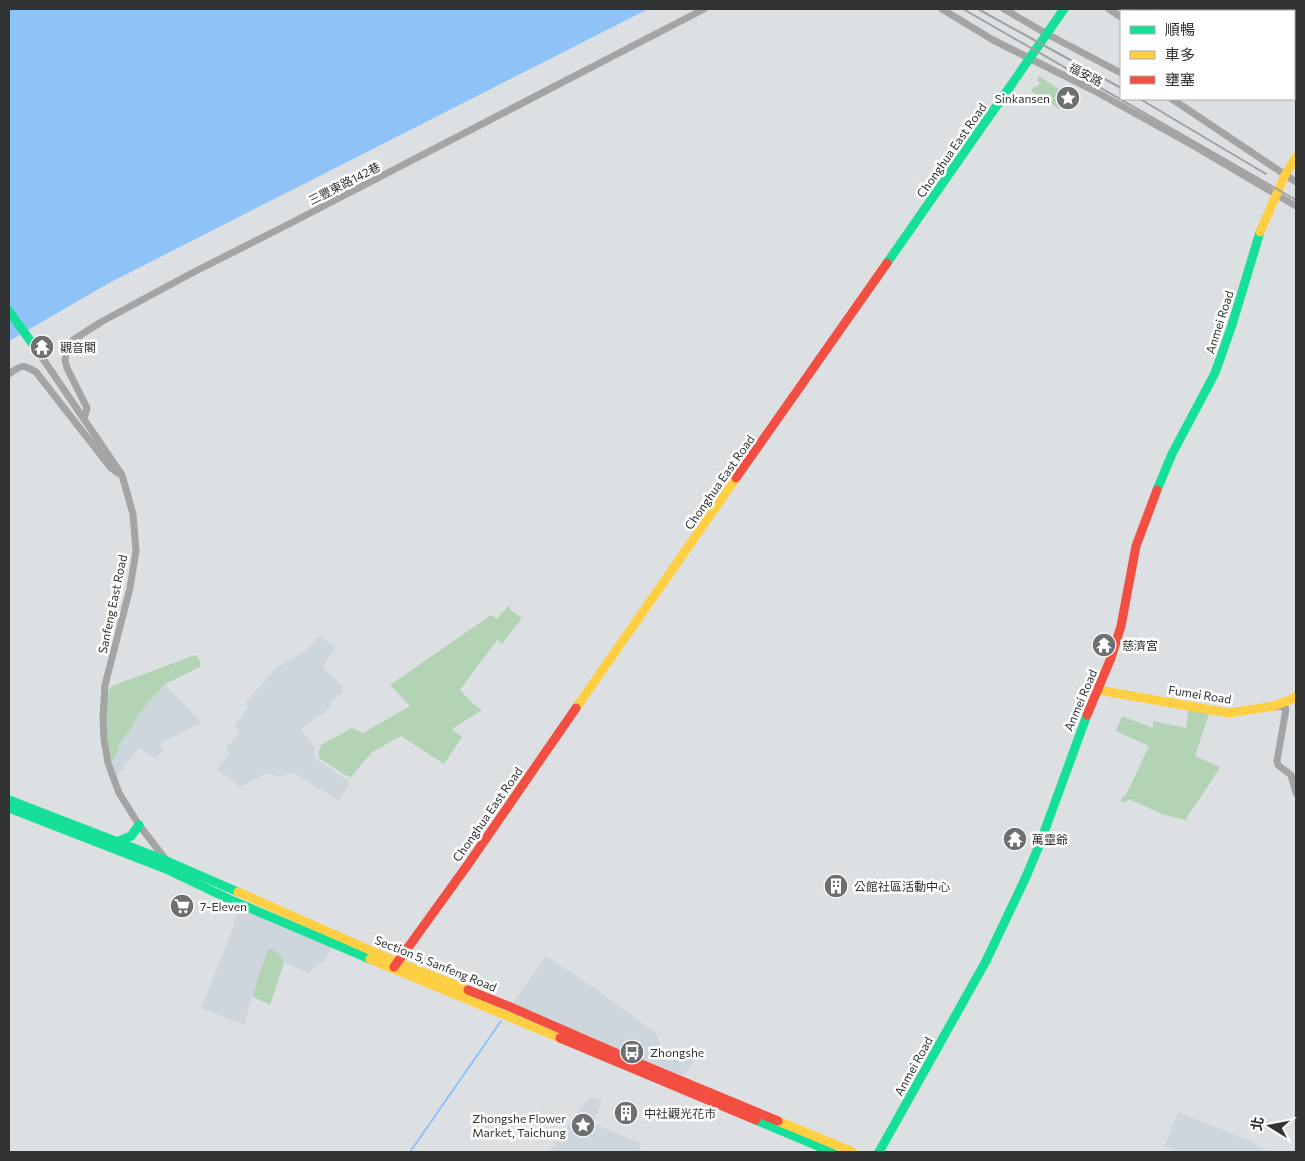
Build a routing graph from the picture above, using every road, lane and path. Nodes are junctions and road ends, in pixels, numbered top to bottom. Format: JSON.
{"nodes":[{"id":1,"x":704,"y":9,"type":"edge"},
{"id":2,"x":942,"y":9,"type":"edge"},
{"id":3,"x":1004,"y":9,"type":"edge"},
{"id":4,"x":1064,"y":9,"type":"edge"},
{"id":5,"x":1109,"y":9,"type":"edge"},
{"id":6,"x":1120,"y":16,"type":"edge"},
{"id":7,"x":1047,"y":34,"type":"junction"},
{"id":8,"x":1030,"y":59,"type":"junction"},
{"id":9,"x":1120,"y":71,"type":"edge"},
{"id":10,"x":1173,"y":100,"type":"edge"},
{"id":11,"x":1296,"y":158,"type":"edge"},
{"id":12,"x":1285,"y":175,"type":"junction"},
{"id":13,"x":1296,"y":182,"type":"edge"},
{"id":14,"x":1277,"y":195,"type":"junction"},
{"id":15,"x":1296,"y":206,"type":"edge"},
{"id":16,"x":9,"y":311,"type":"edge"},
{"id":17,"x":38,"y":354,"type":"joint"},
{"id":18,"x":9,"y":374,"type":"edge"},
{"id":19,"x":84,"y":419,"type":"junction"},
{"id":20,"x":122,"y":475,"type":"junction"},
{"id":21,"x":1098,"y":690,"type":"junction"},
{"id":22,"x":1296,"y":696,"type":"edge"},
{"id":23,"x":1272,"y":706,"type":"junction"},
{"id":24,"x":1296,"y":793,"type":"edge"},
{"id":25,"x":9,"y":800,"type":"edge"},
{"id":26,"x":9,"y":808,"type":"edge"},
{"id":27,"x":139,"y":825,"type":"junction"},
{"id":28,"x":119,"y":841,"type":"junction"},
{"id":29,"x":166,"y":865,"type":"junction"},
{"id":30,"x":395,"y":965,"type":"junction"},
{"id":31,"x":832,"y":1152,"type":"edge"},
{"id":32,"x":853,"y":1152,"type":"edge"},
{"id":33,"x":879,"y":1152,"type":"edge"}],
"edges":[{"from":1,"to":19,"type":"street","name":"三豐東路142巷"},
{"from":2,"to":8,"type":"street","name":"福安路"},
{"from":3,"to":7,"type":"street","name":"福安路"},
{"from":4,"to":7,"type":"street","name":"Chonghua East Road"},
{"from":5,"to":6,"type":"street"},
{"from":7,"to":8,"type":"street","name":"Chonghua East Road"},
{"from":7,"to":9,"type":"street","name":"福安路"},
{"from":8,"to":14,"type":"street","name":"福安路"},
{"from":8,"to":30,"type":"street","name":"Chonghua East Road"},
{"from":10,"to":12,"type":"street"},
{"from":11,"to":12,"type":"street","name":"Anmei Road"},
{"from":12,"to":13,"type":"street"},
{"from":12,"to":14,"type":"street","name":"Anmei Road"},
{"from":14,"to":15,"type":"street","name":"福安路"},
{"from":14,"to":21,"type":"street","name":"Anmei Road"},
{"from":16,"to":17,"type":"street"},
{"from":17,"to":19,"type":"street","name":"Sanfeng East Road"},
{"from":18,"to":20,"type":"street"},
{"from":19,"to":20,"type":"street","name":"Sanfeng East Road"},
{"from":20,"to":27,"type":"street","name":"Sanfeng East Road"},
{"from":21,"to":23,"type":"street","name":"Fumei Road"},
{"from":21,"to":33,"type":"street","name":"Anmei Road"},
{"from":22,"to":23,"type":"street","name":"Fumei Road"},
{"from":23,"to":24,"type":"street"},
{"from":25,"to":28,"type":"street","name":"Section 5, Sanfeng Road"},
{"from":26,"to":29,"type":"street","name":"Section 5, Sanfeng Road"},
{"from":27,"to":28,"type":"street"},
{"from":27,"to":29,"type":"street","name":"Sanfeng East Road"},
{"from":28,"to":29,"type":"street","name":"Section 5, Sanfeng Road"},
{"from":29,"to":30,"type":"street","name":"Section 5, Sanfeng Road"},
{"from":30,"to":31,"type":"street","name":"Section 5, Sanfeng Road"},
{"from":30,"to":32,"type":"street","name":"Section 5, Sanfeng Road"}]}
